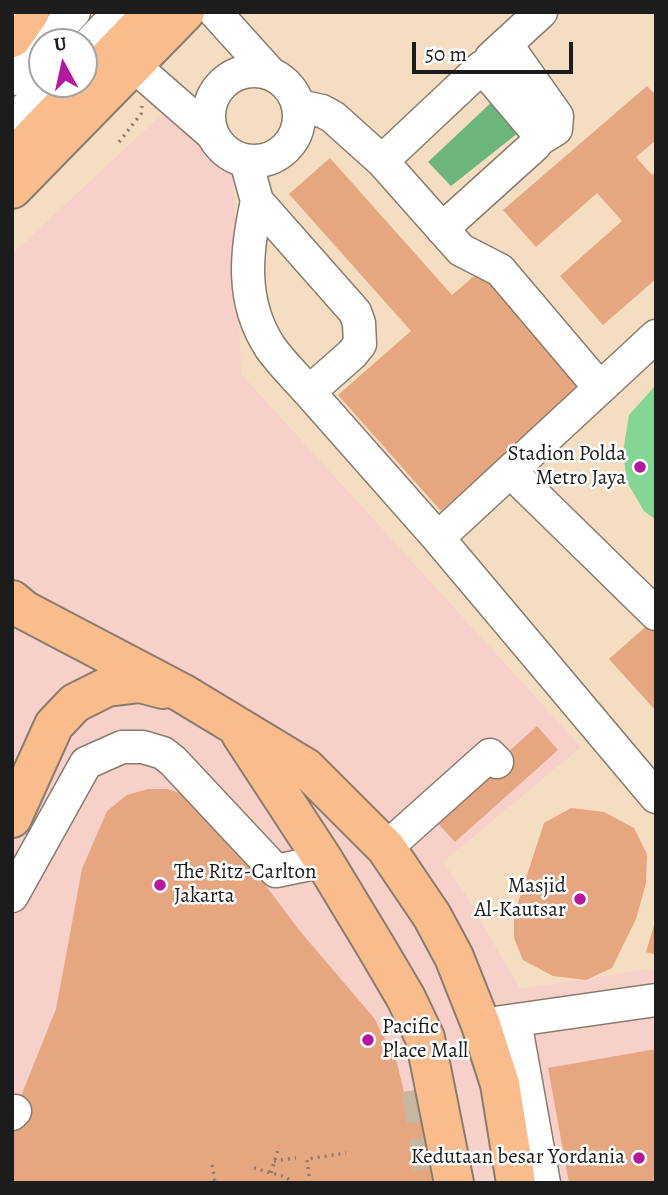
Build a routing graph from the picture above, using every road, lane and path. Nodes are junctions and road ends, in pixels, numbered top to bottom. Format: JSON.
{"nodes":[{"id":1,"x":30,"y":12,"type":"edge"},
{"id":2,"x":74,"y":12,"type":"edge"},
{"id":3,"x":120,"y":12,"type":"edge"},
{"id":4,"x":185,"y":12,"type":"edge"},
{"id":5,"x":215,"y":12,"type":"edge"},
{"id":6,"x":541,"y":12,"type":"edge"},
{"id":7,"x":59,"y":28,"type":"edge"},
{"id":8,"x":153,"y":32,"type":"edge"},
{"id":9,"x":98,"y":35,"type":"edge"},
{"id":10,"x":12,"y":38,"type":"edge"},
{"id":11,"x":506,"y":44,"type":"junction"},
{"id":12,"x":28,"y":62,"type":"edge"},
{"id":13,"x":482,"y":67,"type":"junction"},
{"id":14,"x":270,"y":73,"type":"junction"},
{"id":15,"x":12,"y":79,"type":"edge"},
{"id":16,"x":36,"y":98,"type":"edge"},
{"id":17,"x":142,"y":103,"type":"dead end"},
{"id":18,"x":299,"y":106,"type":"junction"},
{"id":19,"x":12,"y":122,"type":"edge"},
{"id":20,"x":212,"y":134,"type":"junction"},
{"id":21,"x":538,"y":140,"type":"junction"},
{"id":22,"x":119,"y":142,"type":"dead end"},
{"id":23,"x":12,"y":159,"type":"edge"},
{"id":24,"x":246,"y":161,"type":"junction"},
{"id":25,"x":382,"y":161,"type":"junction"},
{"id":26,"x":12,"y":189,"type":"edge"},
{"id":27,"x":257,"y":201,"type":"junction"},
{"id":28,"x":442,"y":229,"type":"junction"},
{"id":29,"x":656,"y":336,"type":"edge"},
{"id":30,"x":600,"y":388,"type":"junction"},
{"id":31,"x":309,"y":391,"type":"junction"},
{"id":32,"x":511,"y":472,"type":"junction"},
{"id":33,"x":438,"y":538,"type":"junction"},
{"id":34,"x":12,"y":600,"type":"edge"},
{"id":35,"x":656,"y":614,"type":"edge"},
{"id":36,"x":182,"y":693,"type":"junction"},
{"id":37,"x":236,"y":726,"type":"junction"},
{"id":38,"x":497,"y":762,"type":"dead end"},
{"id":39,"x":653,"y":790,"type":"edge"},
{"id":40,"x":12,"y":818,"type":"edge"},
{"id":41,"x":386,"y":849,"type":"junction"},
{"id":42,"x":324,"y":861,"type":"junction"},
{"id":43,"x":12,"y":896,"type":"edge"},
{"id":44,"x":656,"y":1000,"type":"edge"},
{"id":45,"x":498,"y":1023,"type":"junction"},
{"id":46,"x":427,"y":1043,"type":"junction"},
{"id":47,"x":418,"y":1090,"type":"tunnel mouth"},
{"id":48,"x":279,"y":1146,"type":"dead end"},
{"id":49,"x":346,"y":1153,"type":"dead end"},
{"id":50,"x":296,"y":1158,"type":"dead end"},
{"id":51,"x":274,"y":1161,"type":"junction"},
{"id":52,"x":212,"y":1165,"type":"dead end"},
{"id":53,"x":254,"y":1168,"type":"dead end"},
{"id":54,"x":271,"y":1173,"type":"junction"},
{"id":55,"x":215,"y":1183,"type":"edge"},
{"id":56,"x":293,"y":1183,"type":"edge"},
{"id":57,"x":310,"y":1183,"type":"edge"},
{"id":58,"x":454,"y":1183,"type":"edge"},
{"id":59,"x":516,"y":1183,"type":"edge"},
{"id":60,"x":544,"y":1183,"type":"edge"}],
"edges":[{"from":1,"to":10,"type":"main road"},
{"from":2,"to":7,"type":"lane"},
{"from":3,"to":9,"type":"lane"},
{"from":4,"to":8,"type":"main road"},
{"from":5,"to":14,"type":"lane"},
{"from":6,"to":11,"type":"lane"},
{"from":8,"to":20,"type":"lane"},
{"from":8,"to":23,"type":"main road"},
{"from":8,"to":26,"type":"main road"},
{"from":11,"to":13,"type":"lane"},
{"from":11,"to":21,"type":"lane"},
{"from":12,"to":15,"type":"lane"},
{"from":13,"to":21,"type":"lane"},
{"from":13,"to":25,"type":"lane"},
{"from":14,"to":18,"type":"lane"},
{"from":14,"to":20,"type":"lane"},
{"from":16,"to":19,"type":"lane"},
{"from":17,"to":22,"type":"path"},
{"from":18,"to":24,"type":"lane"},
{"from":18,"to":25,"type":"lane"},
{"from":20,"to":24,"type":"lane"},
{"from":21,"to":28,"type":"lane"},
{"from":24,"to":27,"type":"lane"},
{"from":25,"to":28,"type":"lane"},
{"from":27,"to":31,"type":"lane"},
{"from":27,"to":31,"type":"lane"},
{"from":28,"to":30,"type":"lane"},
{"from":29,"to":30,"type":"lane"},
{"from":30,"to":32,"type":"lane"},
{"from":31,"to":33,"type":"lane"},
{"from":32,"to":33,"type":"lane"},
{"from":32,"to":35,"type":"lane"},
{"from":33,"to":39,"type":"lane"},
{"from":34,"to":36,"type":"main road"},
{"from":36,"to":37,"type":"main road"},
{"from":36,"to":40,"type":"main road"},
{"from":37,"to":41,"type":"main road"},
{"from":37,"to":42,"type":"main road"},
{"from":38,"to":41,"type":"lane"},
{"from":41,"to":45,"type":"main road"},
{"from":42,"to":43,"type":"lane"},
{"from":42,"to":46,"type":"main road"},
{"from":44,"to":45,"type":"lane"},
{"from":45,"to":59,"type":"main road"},
{"from":45,"to":60,"type":"lane"},
{"from":46,"to":47,"type":"lane"},
{"from":46,"to":58,"type":"main road"},
{"from":48,"to":51,"type":"path"},
{"from":49,"to":57,"type":"path"},
{"from":50,"to":51,"type":"path"},
{"from":51,"to":54,"type":"path"},
{"from":52,"to":55,"type":"path"},
{"from":53,"to":54,"type":"path"},
{"from":54,"to":56,"type":"path"}]}
